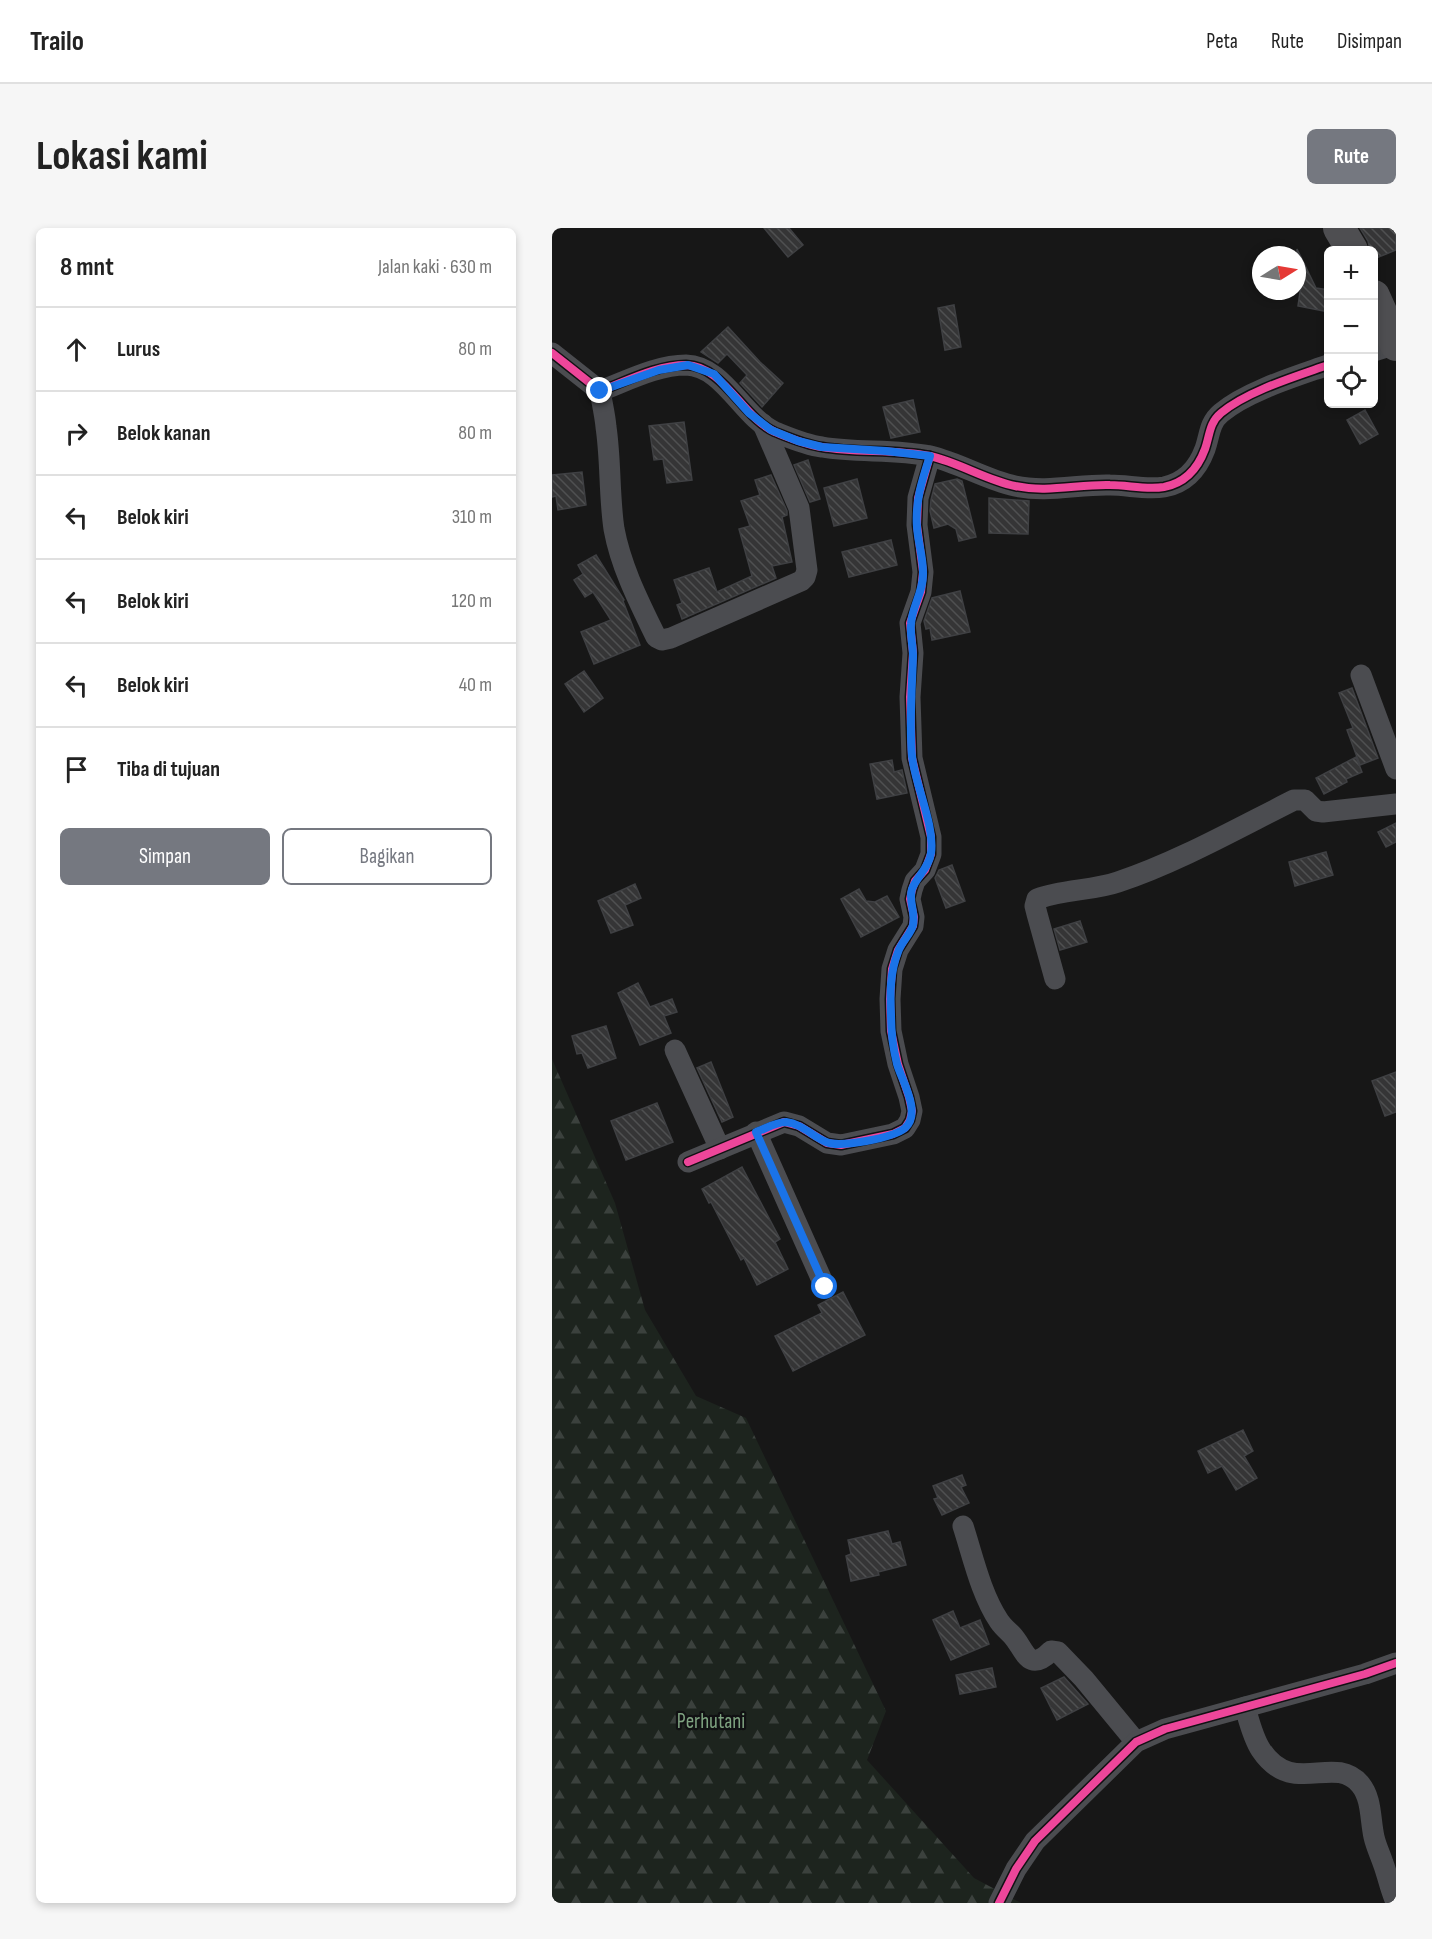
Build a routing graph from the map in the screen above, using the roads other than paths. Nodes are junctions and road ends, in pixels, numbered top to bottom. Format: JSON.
{"nodes":[{"id":1,"x":1340,"y":228,"type":"edge"},
{"id":2,"x":1350,"y":246,"type":"edge"},
{"id":3,"x":552,"y":353,"type":"edge"},
{"id":4,"x":1324,"y":367,"type":"edge"},
{"id":5,"x":600,"y":391,"type":"junction"},
{"id":6,"x":763,"y":424,"type":"junction"},
{"id":7,"x":930,"y":456,"type":"junction"},
{"id":8,"x":1361,"y":675,"type":"dead end"},
{"id":9,"x":1396,"y":769,"type":"edge"},
{"id":10,"x":1396,"y":804,"type":"edge"},
{"id":11,"x":1055,"y":979,"type":"dead end"},
{"id":12,"x":675,"y":1050,"type":"dead end"},
{"id":13,"x":756,"y":1132,"type":"junction"},
{"id":14,"x":720,"y":1149,"type":"junction"},
{"id":15,"x":688,"y":1162,"type":"dead end"},
{"id":16,"x":825,"y":1287,"type":"dead end"},
{"id":17,"x":963,"y":1526,"type":"dead end"},
{"id":18,"x":1396,"y":1663,"type":"edge"},
{"id":19,"x":1245,"y":1707,"type":"junction"},
{"id":20,"x":1136,"y":1742,"type":"junction"},
{"id":21,"x":1396,"y":1902,"type":"edge"},
{"id":22,"x":999,"y":1903,"type":"edge"}],
"edges":[{"from":1,"to":2,"type":"highway"},
{"from":3,"to":5,"type":"street"},
{"from":4,"to":7,"type":"street"},
{"from":5,"to":6,"type":"street"},
{"from":5,"to":6,"type":"street"},
{"from":6,"to":7,"type":"street"},
{"from":7,"to":13,"type":"street"},
{"from":8,"to":9,"type":"street"},
{"from":10,"to":11,"type":"street"},
{"from":12,"to":14,"type":"street"},
{"from":13,"to":14,"type":"street"},
{"from":13,"to":16,"type":"street"},
{"from":14,"to":15,"type":"street"},
{"from":17,"to":20,"type":"street"},
{"from":18,"to":19,"type":"street"},
{"from":19,"to":20,"type":"street"},
{"from":19,"to":21,"type":"street"},
{"from":20,"to":22,"type":"street"}]}
